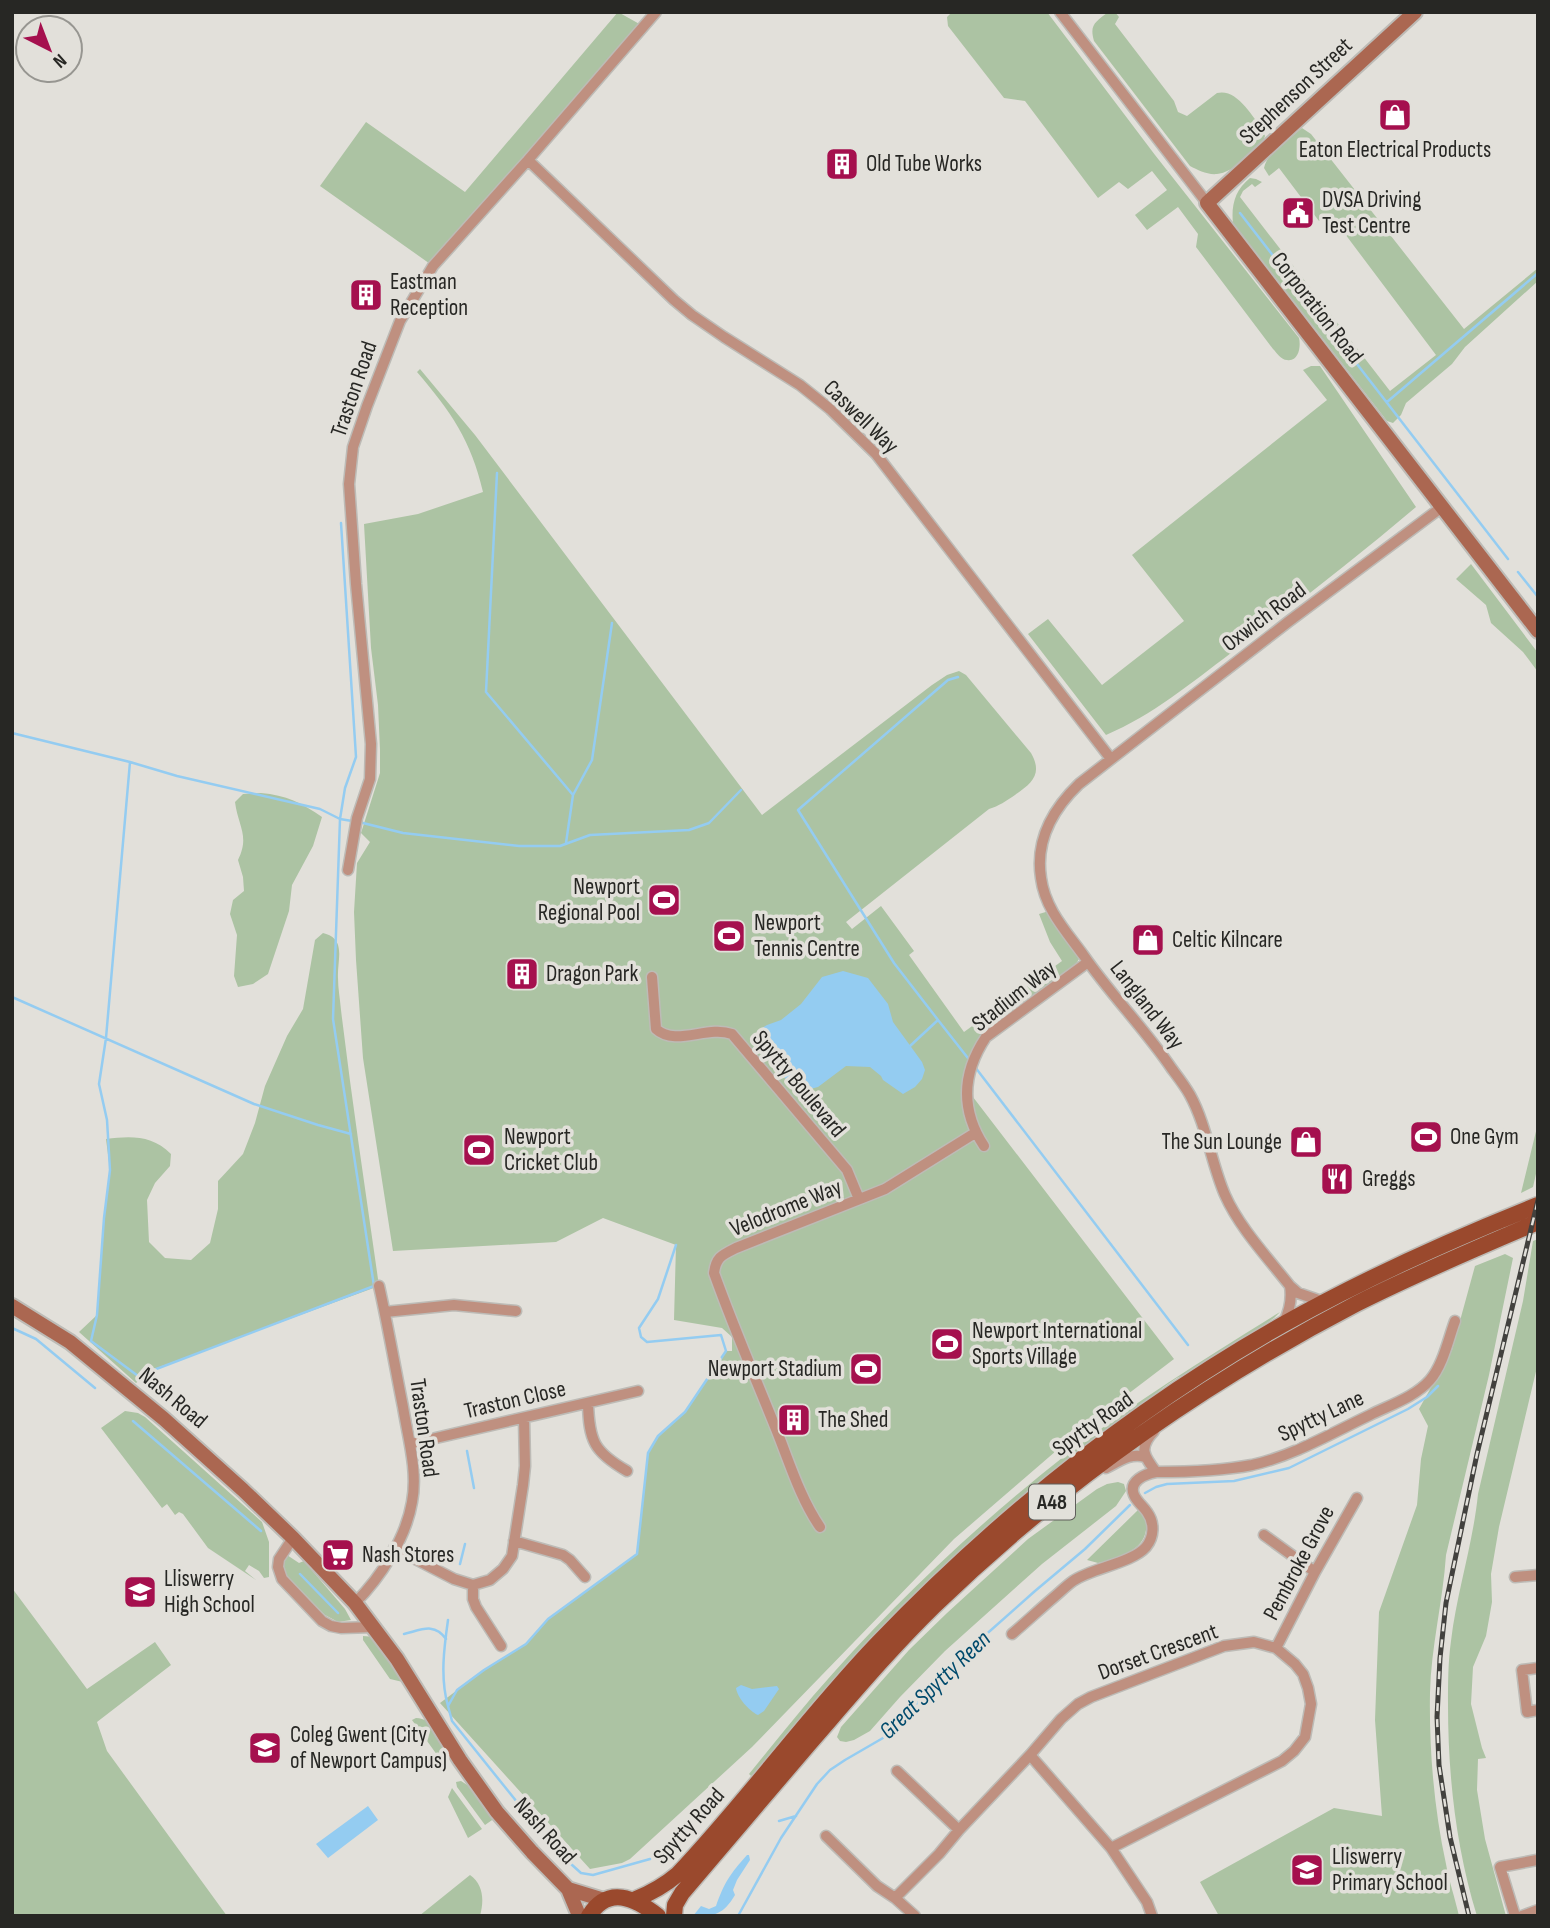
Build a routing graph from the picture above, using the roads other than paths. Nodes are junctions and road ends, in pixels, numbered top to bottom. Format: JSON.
{"nodes":[{"id":1,"x":656,"y":12,"type":"edge"},
{"id":2,"x":1060,"y":12,"type":"edge"},
{"id":3,"x":1415,"y":12,"type":"edge"},
{"id":4,"x":528,"y":160,"type":"junction"},
{"id":5,"x":1208,"y":203,"type":"junction"},
{"id":6,"x":1441,"y":507,"type":"junction"},
{"id":7,"x":1538,"y":631,"type":"edge"},
{"id":8,"x":1111,"y":759,"type":"junction"},
{"id":9,"x":348,"y":870,"type":"dead end"},
{"id":10,"x":1088,"y":962,"type":"junction"},
{"id":11,"x":652,"y":977,"type":"dead end"},
{"id":12,"x":975,"y":1133,"type":"junction"},
{"id":13,"x":984,"y":1146,"type":"dead end"},
{"id":14,"x":859,"y":1199,"type":"junction"},
{"id":15,"x":1538,"y":1205,"type":"edge"},
{"id":16,"x":1538,"y":1222,"type":"edge"},
{"id":17,"x":379,"y":1286,"type":"dead end"},
{"id":18,"x":1290,"y":1286,"type":"junction"},
{"id":19,"x":1325,"y":1302,"type":"junction"},
{"id":20,"x":12,"y":1306,"type":"edge"},
{"id":21,"x":516,"y":1311,"type":"dead end"},
{"id":22,"x":385,"y":1312,"type":"junction"},
{"id":23,"x":1455,"y":1321,"type":"dead end"},
{"id":24,"x":1282,"y":1326,"type":"junction"},
{"id":25,"x":638,"y":1391,"type":"dead end"},
{"id":26,"x":1207,"y":1391,"type":"junction"},
{"id":27,"x":587,"y":1403,"type":"junction"},
{"id":28,"x":524,"y":1418,"type":"junction"},
{"id":29,"x":410,"y":1444,"type":"junction"},
{"id":30,"x":1145,"y":1457,"type":"junction"},
{"id":31,"x":627,"y":1471,"type":"dead end"},
{"id":32,"x":1156,"y":1472,"type":"junction"},
{"id":33,"x":1074,"y":1483,"type":"junction"},
{"id":34,"x":1357,"y":1498,"type":"dead end"},
{"id":35,"x":820,"y":1527,"type":"dead end"},
{"id":36,"x":1264,"y":1535,"type":"dead end"},
{"id":37,"x":293,"y":1538,"type":"junction"},
{"id":38,"x":514,"y":1541,"type":"junction"},
{"id":39,"x":394,"y":1548,"type":"junction"},
{"id":40,"x":1315,"y":1572,"type":"junction"},
{"id":41,"x":1538,"y":1575,"type":"edge"},
{"id":42,"x":585,"y":1577,"type":"dead end"},
{"id":43,"x":1515,"y":1577,"type":"dead end"},
{"id":44,"x":473,"y":1585,"type":"junction"},
{"id":45,"x":355,"y":1603,"type":"junction"},
{"id":46,"x":374,"y":1627,"type":"junction"},
{"id":47,"x":1012,"y":1634,"type":"dead end"},
{"id":48,"x":502,"y":1646,"type":"dead end"},
{"id":49,"x":1276,"y":1648,"type":"junction"},
{"id":50,"x":1538,"y":1668,"type":"edge"},
{"id":51,"x":1538,"y":1710,"type":"edge"},
{"id":52,"x":1030,"y":1755,"type":"junction"},
{"id":53,"x":897,"y":1771,"type":"dead end"},
{"id":54,"x":959,"y":1830,"type":"junction"},
{"id":55,"x":826,"y":1836,"type":"dead end"},
{"id":56,"x":1111,"y":1847,"type":"junction"},
{"id":57,"x":1537,"y":1860,"type":"edge"},
{"id":58,"x":568,"y":1889,"type":"junction"},
{"id":59,"x":895,"y":1898,"type":"junction"},
{"id":60,"x":634,"y":1899,"type":"junction"},
{"id":61,"x":604,"y":1900,"type":"junction"},
{"id":62,"x":1538,"y":1910,"type":"edge"},
{"id":63,"x":582,"y":1916,"type":"edge"},
{"id":64,"x":589,"y":1916,"type":"edge"},
{"id":65,"x":658,"y":1916,"type":"edge"},
{"id":66,"x":674,"y":1916,"type":"edge"},
{"id":67,"x":915,"y":1916,"type":"edge"},
{"id":68,"x":1152,"y":1916,"type":"edge"},
{"id":69,"x":1515,"y":1916,"type":"edge"},
{"id":70,"x":1522,"y":1916,"type":"edge"}],
"edges":[{"from":1,"to":4,"type":"street","name":"Traston Road"},
{"from":2,"to":5,"type":"street","name":"Corporation Road"},
{"from":3,"to":5,"type":"street","name":"Stephenson Street"},
{"from":4,"to":8,"type":"street","name":"Caswell Way"},
{"from":4,"to":9,"type":"street","name":"Traston Road"},
{"from":5,"to":6,"type":"street","name":"Corporation Road"},
{"from":6,"to":7,"type":"street","name":"Corporation Road"},
{"from":6,"to":8,"type":"street","name":"Oxwich Road"},
{"from":8,"to":10,"type":"street","name":"Langland Way"},
{"from":10,"to":12,"type":"street","name":"Stadium Way"},
{"from":10,"to":18,"type":"street","name":"Langland Way"},
{"from":11,"to":14,"type":"street","name":"Spytty Boulevard"},
{"from":12,"to":13,"type":"street","name":"Stadium Way"},
{"from":12,"to":14,"type":"street","name":"Velodrome Way"},
{"from":14,"to":35,"type":"street","name":"Velodrome Way"},
{"from":15,"to":19,"type":"main road","name":"Spytty Road","number":"A48"},
{"from":16,"to":26,"type":"main road","name":"Spytty Road","number":"A48"},
{"from":17,"to":22,"type":"street","name":"Traston Road"},
{"from":18,"to":19,"type":"street","name":"Langland Way"},
{"from":18,"to":24,"type":"street"},
{"from":19,"to":24,"type":"main road","name":"Spytty Road","number":"A48"},
{"from":20,"to":37,"type":"street","name":"Nash Road"},
{"from":21,"to":22,"type":"street"},
{"from":22,"to":29,"type":"street","name":"Traston Road"},
{"from":23,"to":32,"type":"street","name":"Spytty Lane"},
{"from":24,"to":60,"type":"main road","name":"Spytty Road","number":"A48"},
{"from":25,"to":27,"type":"street","name":"Traston Close"},
{"from":26,"to":30,"type":"street"},
{"from":26,"to":33,"type":"main road","name":"Spytty Road","number":"A48"},
{"from":27,"to":28,"type":"street","name":"Traston Close"},
{"from":27,"to":31,"type":"street","name":"Traston Close"},
{"from":28,"to":29,"type":"street","name":"Traston Close"},
{"from":28,"to":38,"type":"street"},
{"from":29,"to":39,"type":"street","name":"Traston Road"},
{"from":30,"to":32,"type":"street"},
{"from":30,"to":33,"type":"street"},
{"from":32,"to":47,"type":"street"},
{"from":33,"to":66,"type":"main road","name":"Spytty Road","number":"A48"},
{"from":34,"to":40,"type":"street","name":"Pembroke Grove"},
{"from":36,"to":40,"type":"street"},
{"from":37,"to":45,"type":"street","name":"Nash Road"},
{"from":37,"to":46,"type":"street"},
{"from":38,"to":42,"type":"street"},
{"from":38,"to":44,"type":"street"},
{"from":39,"to":44,"type":"street"},
{"from":39,"to":45,"type":"street","name":"Traston Road"},
{"from":40,"to":49,"type":"street","name":"Pembroke Grove"},
{"from":41,"to":43,"type":"street"},
{"from":44,"to":48,"type":"street"},
{"from":45,"to":46,"type":"street","name":"Nash Road"},
{"from":46,"to":58,"type":"street","name":"Nash Road"},
{"from":49,"to":52,"type":"street","name":"Dorset Crescent"},
{"from":49,"to":56,"type":"street"},
{"from":50,"to":51,"type":"street"},
{"from":52,"to":54,"type":"street","name":"Dorset Crescent"},
{"from":52,"to":56,"type":"street"},
{"from":53,"to":54,"type":"street"},
{"from":54,"to":59,"type":"street","name":"Dorset Crescent"},
{"from":55,"to":59,"type":"street"},
{"from":56,"to":68,"type":"street"},
{"from":57,"to":69,"type":"street"},
{"from":58,"to":61,"type":"street","name":"Nash Road"},
{"from":58,"to":63,"type":"street","name":"Nash Road"},
{"from":59,"to":67,"type":"street"},
{"from":60,"to":61,"type":"main road","number":"A48"},
{"from":60,"to":65,"type":"main road"},
{"from":61,"to":64,"type":"main road"},
{"from":62,"to":70,"type":"street"}]}
